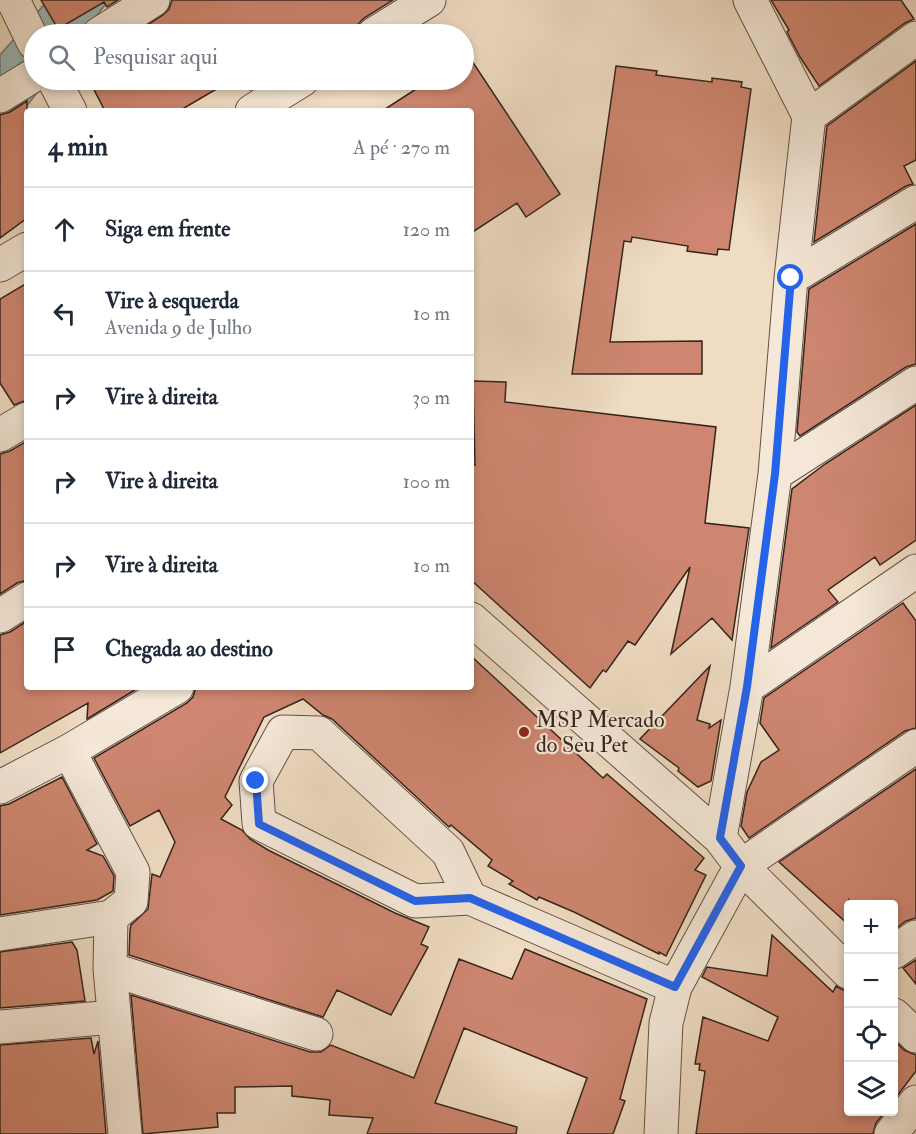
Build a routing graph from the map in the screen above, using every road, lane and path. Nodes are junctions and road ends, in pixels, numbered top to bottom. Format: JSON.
{"nodes":[{"id":1,"x":13,"y":0,"type":"edge"},
{"id":2,"x":153,"y":0,"type":"edge"},
{"id":3,"x":429,"y":0,"type":"edge"},
{"id":4,"x":750,"y":0,"type":"edge"},
{"id":5,"x":25,"y":24,"type":"edge"},
{"id":6,"x":115,"y":24,"type":"edge"},
{"id":7,"x":390,"y":24,"type":"edge"},
{"id":8,"x":916,"y":38,"type":"edge"},
{"id":9,"x":24,"y":81,"type":"edge"},
{"id":10,"x":59,"y":90,"type":"edge"},
{"id":11,"x":286,"y":90,"type":"edge"},
{"id":12,"x":0,"y":96,"type":"edge"},
{"id":13,"x":68,"y":108,"type":"edge"},
{"id":14,"x":257,"y":108,"type":"edge"},
{"id":15,"x":809,"y":116,"type":"junction"},
{"id":16,"x":916,"y":202,"type":"edge"},
{"id":17,"x":24,"y":251,"type":"edge"},
{"id":18,"x":0,"y":265,"type":"edge"},
{"id":19,"x":791,"y":278,"type":"junction"},
{"id":20,"x":916,"y":383,"type":"edge"},
{"id":21,"x":24,"y":421,"type":"edge"},
{"id":22,"x":0,"y":435,"type":"edge"},
{"id":23,"x":775,"y":474,"type":"junction"},
{"id":24,"x":916,"y":571,"type":"edge"},
{"id":25,"x":24,"y":601,"type":"edge"},
{"id":26,"x":0,"y":616,"type":"edge"},
{"id":27,"x":474,"y":622,"type":"edge"},
{"id":28,"x":747,"y":687,"type":"junction"},
{"id":29,"x":172,"y":690,"type":"edge"},
{"id":30,"x":916,"y":746,"type":"edge"},
{"id":31,"x":69,"y":751,"type":"junction"},
{"id":32,"x":0,"y":787,"type":"edge"},
{"id":33,"x":720,"y":838,"type":"junction"},
{"id":34,"x":741,"y":866,"type":"junction"},
{"id":35,"x":470,"y":898,"type":"junction"},
{"id":36,"x":111,"y":917,"type":"junction"},
{"id":37,"x":0,"y":934,"type":"edge"},
{"id":38,"x":916,"y":937,"type":"edge"},
{"id":39,"x":898,"y":949,"type":"edge"},
{"id":40,"x":844,"y":967,"type":"edge"},
{"id":41,"x":110,"y":969,"type":"junction"},
{"id":42,"x":675,"y":987,"type":"junction"},
{"id":43,"x":113,"y":1017,"type":"junction"},
{"id":44,"x":898,"y":1019,"type":"edge"},
{"id":45,"x":0,"y":1027,"type":"edge"},
{"id":46,"x":316,"y":1034,"type":"dead end"},
{"id":47,"x":916,"y":1036,"type":"edge"},
{"id":48,"x":916,"y":1102,"type":"edge"},
{"id":49,"x":125,"y":1134,"type":"edge"},
{"id":50,"x":661,"y":1134,"type":"edge"},
{"id":51,"x":891,"y":1134,"type":"edge"}],
"edges":[{"from":1,"to":5,"type":"street"},
{"from":2,"to":6,"type":"street"},
{"from":3,"to":7,"type":"street"},
{"from":4,"to":15,"type":"street"},
{"from":8,"to":15,"type":"street"},
{"from":9,"to":12,"type":"street"},
{"from":10,"to":13,"type":"street"},
{"from":11,"to":14,"type":"street"},
{"from":15,"to":19,"type":"street"},
{"from":16,"to":19,"type":"street"},
{"from":17,"to":18,"type":"street"},
{"from":19,"to":23,"type":"street"},
{"from":20,"to":23,"type":"street"},
{"from":21,"to":22,"type":"street"},
{"from":23,"to":28,"type":"street"},
{"from":24,"to":28,"type":"street"},
{"from":25,"to":26,"type":"street"},
{"from":27,"to":33,"type":"street"},
{"from":28,"to":33,"type":"street"},
{"from":29,"to":31,"type":"street"},
{"from":30,"to":34,"type":"street"},
{"from":31,"to":32,"type":"street"},
{"from":31,"to":36,"type":"street"},
{"from":33,"to":34,"type":"street"},
{"from":34,"to":40,"type":"street"},
{"from":34,"to":42,"type":"street"},
{"from":35,"to":35,"type":"street"},
{"from":35,"to":42,"type":"street"},
{"from":36,"to":37,"type":"street"},
{"from":36,"to":41,"type":"street"},
{"from":38,"to":39,"type":"street"},
{"from":41,"to":43,"type":"street"},
{"from":41,"to":46,"type":"street"},
{"from":42,"to":50,"type":"street"},
{"from":43,"to":45,"type":"street"},
{"from":43,"to":49,"type":"street"},
{"from":44,"to":47,"type":"street"},
{"from":48,"to":51,"type":"street"}]}
